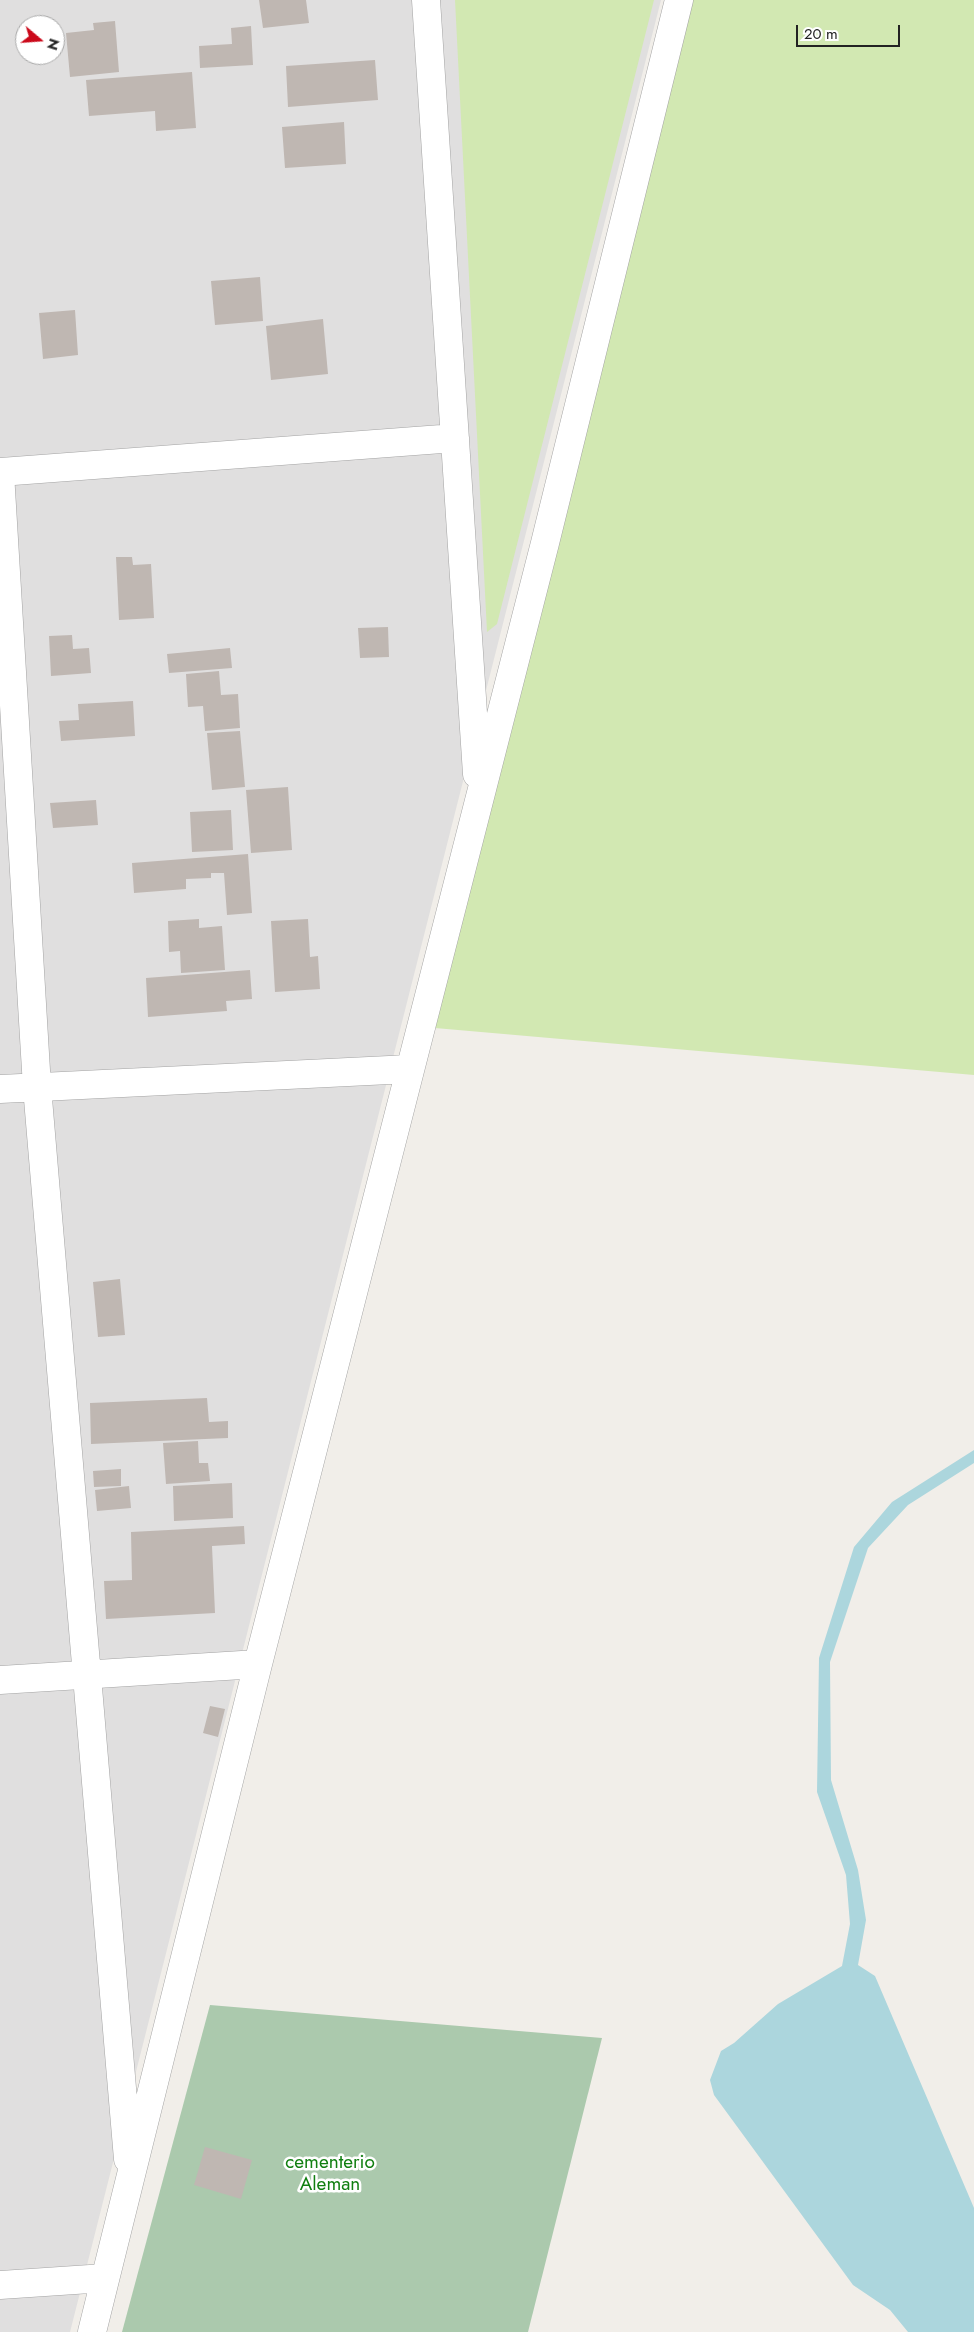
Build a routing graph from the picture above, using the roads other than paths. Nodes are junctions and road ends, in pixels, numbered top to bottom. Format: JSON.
{"nodes":[{"id":1,"x":426,"y":0,"type":"edge"},
{"id":2,"x":679,"y":0,"type":"edge"},
{"id":3,"x":455,"y":438,"type":"junction"},
{"id":4,"x":0,"y":473,"type":"edge"},
{"id":5,"x":478,"y":798,"type":"junction"},
{"id":6,"x":410,"y":1069,"type":"junction"},
{"id":7,"x":37,"y":1087,"type":"junction"},
{"id":8,"x":0,"y":1089,"type":"edge"},
{"id":9,"x":258,"y":1664,"type":"junction"},
{"id":10,"x":87,"y":1675,"type":"junction"},
{"id":11,"x":0,"y":1680,"type":"edge"},
{"id":12,"x":130,"y":2182,"type":"junction"},
{"id":13,"x":105,"y":2278,"type":"junction"},
{"id":14,"x":0,"y":2285,"type":"edge"},
{"id":15,"x":92,"y":2332,"type":"edge"}],
"edges":[{"from":1,"to":3,"type":"street"},
{"from":2,"to":5,"type":"street"},
{"from":3,"to":4,"type":"street"},
{"from":3,"to":5,"type":"street"},
{"from":4,"to":7,"type":"street"},
{"from":5,"to":6,"type":"street"},
{"from":6,"to":7,"type":"street"},
{"from":6,"to":9,"type":"street"},
{"from":7,"to":8,"type":"street"},
{"from":7,"to":10,"type":"street"},
{"from":9,"to":10,"type":"street"},
{"from":9,"to":12,"type":"street"},
{"from":10,"to":11,"type":"street"},
{"from":10,"to":12,"type":"street"},
{"from":12,"to":13,"type":"street"},
{"from":13,"to":14,"type":"street"},
{"from":13,"to":15,"type":"street"}]}
